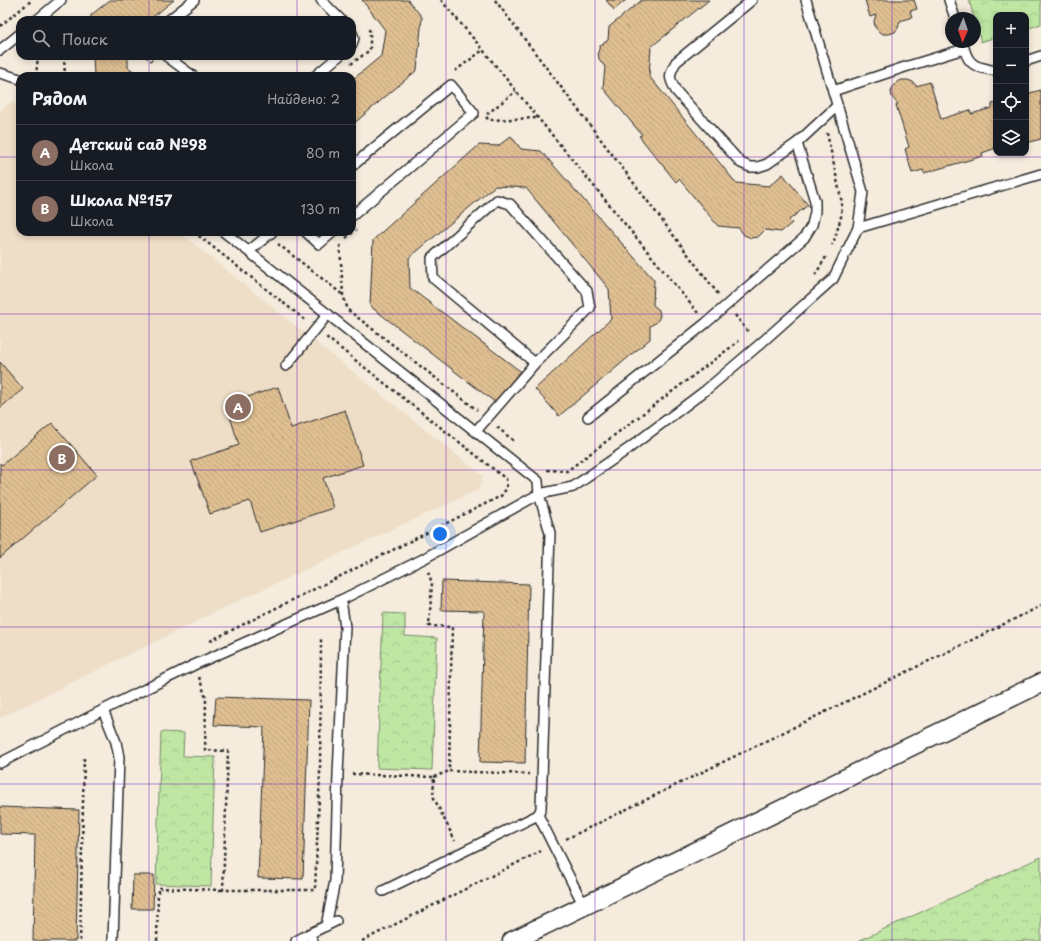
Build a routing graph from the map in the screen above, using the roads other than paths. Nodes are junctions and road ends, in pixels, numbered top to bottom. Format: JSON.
{"nodes":[{"id":1,"x":61,"y":0,"type":"edge"},
{"id":2,"x":194,"y":0,"type":"edge"},
{"id":3,"x":321,"y":0,"type":"edge"},
{"id":4,"x":752,"y":0,"type":"edge"},
{"id":5,"x":806,"y":0,"type":"edge"},
{"id":6,"x":949,"y":0,"type":"edge"},
{"id":7,"x":953,"y":12,"type":"edge"},
{"id":8,"x":41,"y":16,"type":"edge"},
{"id":9,"x":174,"y":16,"type":"edge"},
{"id":10,"x":337,"y":16,"type":"edge"},
{"id":11,"x":16,"y":37,"type":"edge"},
{"id":12,"x":957,"y":48,"type":"edge"},
{"id":13,"x":964,"y":48,"type":"edge"},
{"id":14,"x":0,"y":50,"type":"edge"},
{"id":15,"x":1041,"y":56,"type":"edge"},
{"id":16,"x":171,"y":60,"type":"edge"},
{"id":17,"x":335,"y":60,"type":"edge"},
{"id":18,"x":1029,"y":60,"type":"edge"},
{"id":19,"x":993,"y":71,"type":"edge"},
{"id":20,"x":188,"y":72,"type":"edge"},
{"id":21,"x":320,"y":72,"type":"edge"},
{"id":22,"x":0,"y":73,"type":"edge"},
{"id":23,"x":16,"y":78,"type":"edge"},
{"id":24,"x":833,"y":92,"type":"junction"},
{"id":25,"x":837,"y":106,"type":"junction"},
{"id":26,"x":797,"y":143,"type":"junction"},
{"id":27,"x":356,"y":163,"type":"edge"},
{"id":28,"x":1041,"y":174,"type":"edge"},
{"id":29,"x":356,"y":213,"type":"edge"},
{"id":30,"x":858,"y":228,"type":"junction"},
{"id":31,"x":229,"y":236,"type":"edge"},
{"id":32,"x":268,"y":236,"type":"edge"},
{"id":33,"x":310,"y":236,"type":"edge"},
{"id":34,"x":328,"y":236,"type":"edge"},
{"id":35,"x":249,"y":251,"type":"junction"},
{"id":36,"x":328,"y":314,"type":"junction"},
{"id":37,"x":535,"y":363,"type":"junction"},
{"id":38,"x":286,"y":366,"type":"dead end"},
{"id":39,"x":588,"y":417,"type":"dead end"},
{"id":40,"x":476,"y":431,"type":"junction"},
{"id":41,"x":539,"y":494,"type":"junction"},
{"id":42,"x":341,"y":600,"type":"junction"},
{"id":43,"x":1041,"y":683,"type":"edge"},
{"id":44,"x":102,"y":710,"type":"junction"},
{"id":45,"x":0,"y":763,"type":"edge"},
{"id":46,"x":538,"y":815,"type":"junction"},
{"id":47,"x":384,"y":891,"type":"dead end"},
{"id":48,"x":584,"y":906,"type":"junction"},
{"id":49,"x":336,"y":921,"type":"dead end"},
{"id":50,"x":326,"y":926,"type":"junction"},
{"id":51,"x":311,"y":938,"type":"edge"},
{"id":52,"x":113,"y":941,"type":"edge"},
{"id":53,"x":296,"y":941,"type":"edge"},
{"id":54,"x":512,"y":941,"type":"edge"}],
"edges":[{"from":1,"to":8,"type":"lane"},
{"from":2,"to":9,"type":"lane"},
{"from":3,"to":10,"type":"lane"},
{"from":4,"to":26,"type":"lane"},
{"from":5,"to":24,"type":"lane"},
{"from":6,"to":7,"type":"lane"},
{"from":11,"to":14,"type":"lane"},
{"from":12,"to":24,"type":"lane"},
{"from":13,"to":19,"type":"lane"},
{"from":15,"to":18,"type":"lane"},
{"from":16,"to":20,"type":"lane"},
{"from":17,"to":21,"type":"lane"},
{"from":22,"to":23,"type":"lane"},
{"from":24,"to":25,"type":"lane"},
{"from":25,"to":26,"type":"lane"},
{"from":25,"to":30,"type":"lane"},
{"from":26,"to":39,"type":"lane"},
{"from":27,"to":29,"type":"lane"},
{"from":28,"to":30,"type":"lane"},
{"from":30,"to":41,"type":"lane"},
{"from":31,"to":35,"type":"lane"},
{"from":32,"to":35,"type":"lane"},
{"from":33,"to":34,"type":"lane"},
{"from":35,"to":36,"type":"lane"},
{"from":36,"to":38,"type":"lane"},
{"from":36,"to":40,"type":"lane"},
{"from":37,"to":37,"type":"lane"},
{"from":37,"to":40,"type":"lane"},
{"from":40,"to":41,"type":"lane"},
{"from":41,"to":42,"type":"lane"},
{"from":41,"to":46,"type":"lane"},
{"from":42,"to":44,"type":"lane"},
{"from":42,"to":50,"type":"lane"},
{"from":43,"to":48,"type":"street"},
{"from":44,"to":45,"type":"lane"},
{"from":44,"to":52,"type":"lane"},
{"from":46,"to":47,"type":"lane"},
{"from":46,"to":48,"type":"lane"},
{"from":48,"to":54,"type":"street"},
{"from":49,"to":50,"type":"lane"},
{"from":50,"to":51,"type":"lane"},
{"from":51,"to":53,"type":"lane"}]}
